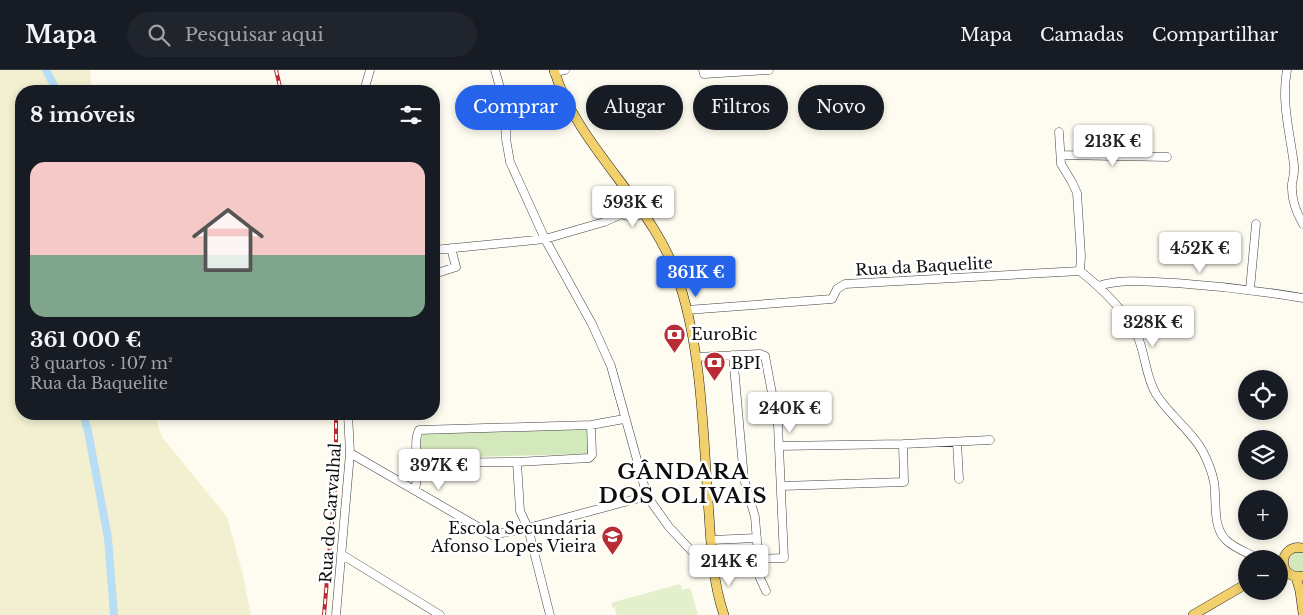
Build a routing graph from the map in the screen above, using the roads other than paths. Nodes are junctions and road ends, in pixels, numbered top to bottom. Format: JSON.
{"nodes":[{"id":1,"x":370,"y":70,"type":"edge"},
{"id":2,"x":495,"y":70,"type":"edge"},
{"id":3,"x":565,"y":70,"type":"edge"},
{"id":4,"x":769,"y":70,"type":"edge"},
{"id":5,"x":1287,"y":70,"type":"edge"},
{"id":6,"x":554,"y":71,"type":"edge"},
{"id":7,"x":704,"y":75,"type":"edge"},
{"id":8,"x":366,"y":85,"type":"edge"},
{"id":9,"x":1059,"y":132,"type":"dead end"},
{"id":10,"x":1061,"y":155,"type":"junction"},
{"id":11,"x":1167,"y":157,"type":"dead end"},
{"id":12,"x":631,"y":195,"type":"junction"},
{"id":13,"x":644,"y":213,"type":"junction"},
{"id":14,"x":622,"y":214,"type":"junction"},
{"id":15,"x":1256,"y":224,"type":"dead end"},
{"id":16,"x":1303,"y":224,"type":"edge"},
{"id":17,"x":545,"y":239,"type":"junction"},
{"id":18,"x":451,"y":248,"type":"junction"},
{"id":19,"x":440,"y":249,"type":"edge"},
{"id":20,"x":1080,"y":271,"type":"junction"},
{"id":21,"x":440,"y":272,"type":"edge"},
{"id":22,"x":1098,"y":286,"type":"junction"},
{"id":23,"x":1250,"y":289,"type":"junction"},
{"id":24,"x":1303,"y":298,"type":"edge"},
{"id":25,"x":687,"y":310,"type":"junction"},
{"id":26,"x":733,"y":354,"type":"junction"},
{"id":27,"x":696,"y":356,"type":"junction"},
{"id":28,"x":624,"y":419,"type":"junction"},
{"id":29,"x":348,"y":420,"type":"edge"},
{"id":30,"x":591,"y":425,"type":"junction"},
{"id":31,"x":990,"y":440,"type":"dead end"},
{"id":32,"x":958,"y":442,"type":"junction"},
{"id":33,"x":903,"y":444,"type":"junction"},
{"id":34,"x":779,"y":446,"type":"junction"},
{"id":35,"x":350,"y":453,"type":"junction"},
{"id":36,"x":517,"y":462,"type":"junction"},
{"id":37,"x":420,"y":463,"type":"junction"},
{"id":38,"x":959,"y":478,"type":"dead end"},
{"id":39,"x":782,"y":486,"type":"junction"},
{"id":40,"x":414,"y":490,"type":"junction"},
{"id":41,"x":647,"y":496,"type":"junction"},
{"id":42,"x":528,"y":528,"type":"junction"},
{"id":43,"x":757,"y":538,"type":"junction"},
{"id":44,"x":711,"y":540,"type":"junction"},
{"id":45,"x":1303,"y":548,"type":"edge"},
{"id":46,"x":1243,"y":550,"type":"edge"},
{"id":47,"x":1288,"y":551,"type":"edge"},
{"id":48,"x":342,"y":554,"type":"junction"},
{"id":49,"x":758,"y":559,"type":"junction"},
{"id":50,"x":713,"y":565,"type":"junction"},
{"id":51,"x":1299,"y":577,"type":"edge"},
{"id":52,"x":1238,"y":589,"type":"edge"},
{"id":53,"x":766,"y":591,"type":"dead end"},
{"id":54,"x":1303,"y":613,"type":"edge"},
{"id":55,"x":336,"y":615,"type":"edge"},
{"id":56,"x":440,"y":615,"type":"edge"},
{"id":57,"x":550,"y":615,"type":"edge"},
{"id":58,"x":724,"y":615,"type":"edge"},
{"id":59,"x":1193,"y":615,"type":"edge"}],
"edges":[{"from":1,"to":8,"type":"street"},
{"from":2,"to":17,"type":"street"},
{"from":3,"to":6,"type":"street"},
{"from":4,"to":7,"type":"street"},
{"from":5,"to":16,"type":"street"},
{"from":6,"to":12,"type":"main road"},
{"from":9,"to":10,"type":"street"},
{"from":10,"to":11,"type":"street"},
{"from":10,"to":20,"type":"street"},
{"from":12,"to":13,"type":"main road"},
{"from":12,"to":14,"type":"street"},
{"from":13,"to":14,"type":"street"},
{"from":13,"to":25,"type":"main road"},
{"from":14,"to":17,"type":"street"},
{"from":15,"to":23,"type":"street"},
{"from":17,"to":18,"type":"street"},
{"from":17,"to":28,"type":"street"},
{"from":18,"to":19,"type":"street"},
{"from":18,"to":21,"type":"street"},
{"from":20,"to":22,"type":"street"},
{"from":20,"to":25,"type":"street","name":"Rua da Baquelite"},
{"from":22,"to":23,"type":"street"},
{"from":22,"to":46,"type":"street"},
{"from":23,"to":24,"type":"street"},
{"from":25,"to":27,"type":"main road"},
{"from":26,"to":27,"type":"street"},
{"from":26,"to":34,"type":"street"},
{"from":26,"to":43,"type":"street"},
{"from":27,"to":44,"type":"main road"},
{"from":28,"to":30,"type":"street"},
{"from":28,"to":41,"type":"street"},
{"from":29,"to":35,"type":"street","name":"Rua do Carvalhal"},
{"from":30,"to":36,"type":"street"},
{"from":30,"to":37,"type":"street"},
{"from":31,"to":32,"type":"street"},
{"from":32,"to":33,"type":"street"},
{"from":32,"to":38,"type":"street"},
{"from":33,"to":34,"type":"street"},
{"from":33,"to":39,"type":"street"},
{"from":34,"to":39,"type":"street"},
{"from":35,"to":40,"type":"street"},
{"from":35,"to":48,"type":"street","name":"Rua do Carvalhal"},
{"from":36,"to":37,"type":"street"},
{"from":36,"to":42,"type":"street"},
{"from":37,"to":40,"type":"street"},
{"from":39,"to":49,"type":"street"},
{"from":40,"to":42,"type":"street"},
{"from":41,"to":42,"type":"street"},
{"from":41,"to":50,"type":"street"},
{"from":42,"to":57,"type":"street"},
{"from":43,"to":44,"type":"street"},
{"from":43,"to":49,"type":"street"},
{"from":44,"to":50,"type":"main road"},
{"from":45,"to":47,"type":"main road"},
{"from":48,"to":55,"type":"street","name":"Rua do Carvalhal"},
{"from":48,"to":56,"type":"street"},
{"from":49,"to":53,"type":"street"},
{"from":50,"to":58,"type":"main road"},
{"from":51,"to":54,"type":"main road"},
{"from":52,"to":59,"type":"main road"}]}
